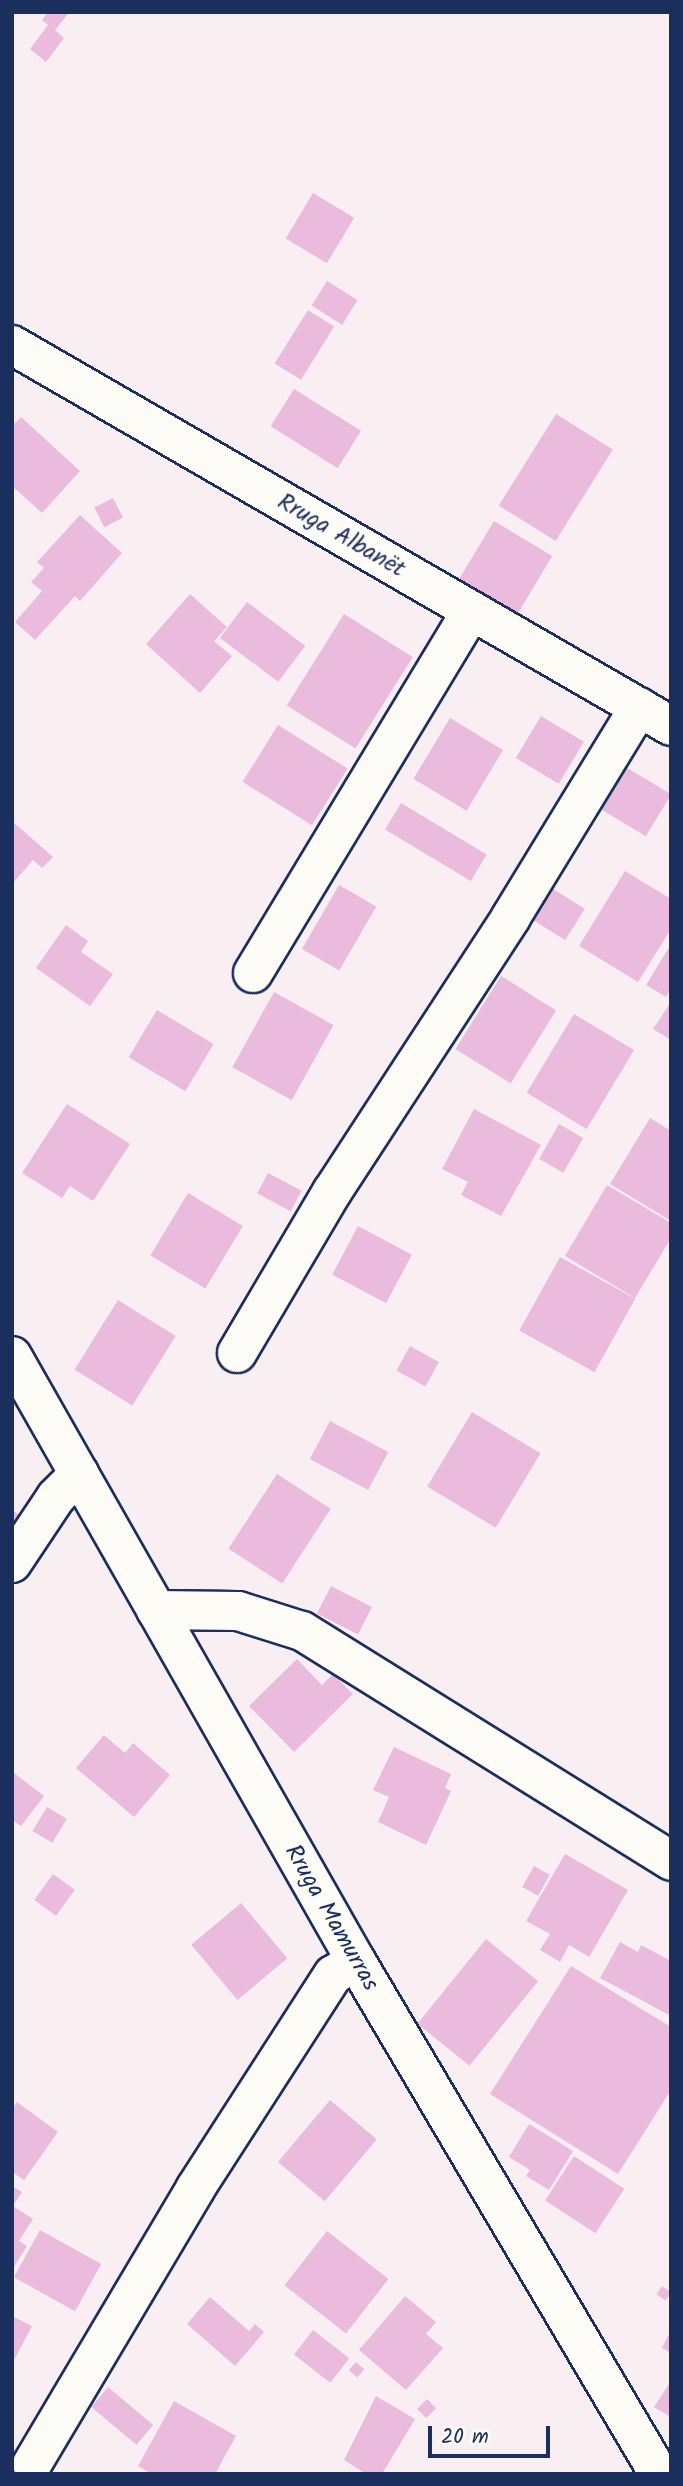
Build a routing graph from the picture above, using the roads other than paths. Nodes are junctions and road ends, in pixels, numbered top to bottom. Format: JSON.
{"nodes":[{"id":1,"x":12,"y":345,"type":"edge"},
{"id":2,"x":471,"y":611,"type":"junction"},
{"id":3,"x":655,"y":717,"type":"edge"},
{"id":4,"x":253,"y":973,"type":"dead end"},
{"id":5,"x":237,"y":1353,"type":"dead end"},
{"id":6,"x":12,"y":1356,"type":"edge"},
{"id":7,"x":79,"y":1474,"type":"junction"},
{"id":8,"x":12,"y":1563,"type":"edge"},
{"id":9,"x":156,"y":1610,"type":"junction"},
{"id":10,"x":671,"y":1861,"type":"edge"},
{"id":11,"x":356,"y":1961,"type":"junction"},
{"id":12,"x":33,"y":2465,"type":"edge"},
{"id":13,"x":659,"y":2474,"type":"edge"}],
"edges":[{"from":1,"to":2,"type":"street","name":"Rruga Albanët"},
{"from":2,"to":3,"type":"street","name":"Rruga Albanët"},
{"from":2,"to":4,"type":"street"},
{"from":3,"to":5,"type":"street"},
{"from":6,"to":7,"type":"street","name":"Rruga Mamurras"},
{"from":7,"to":8,"type":"street"},
{"from":7,"to":9,"type":"street","name":"Rruga Mamurras"},
{"from":9,"to":10,"type":"street"},
{"from":9,"to":11,"type":"street","name":"Rruga Mamurras"},
{"from":11,"to":12,"type":"street"},
{"from":11,"to":13,"type":"street","name":"Rruga Mamurras"}]}
